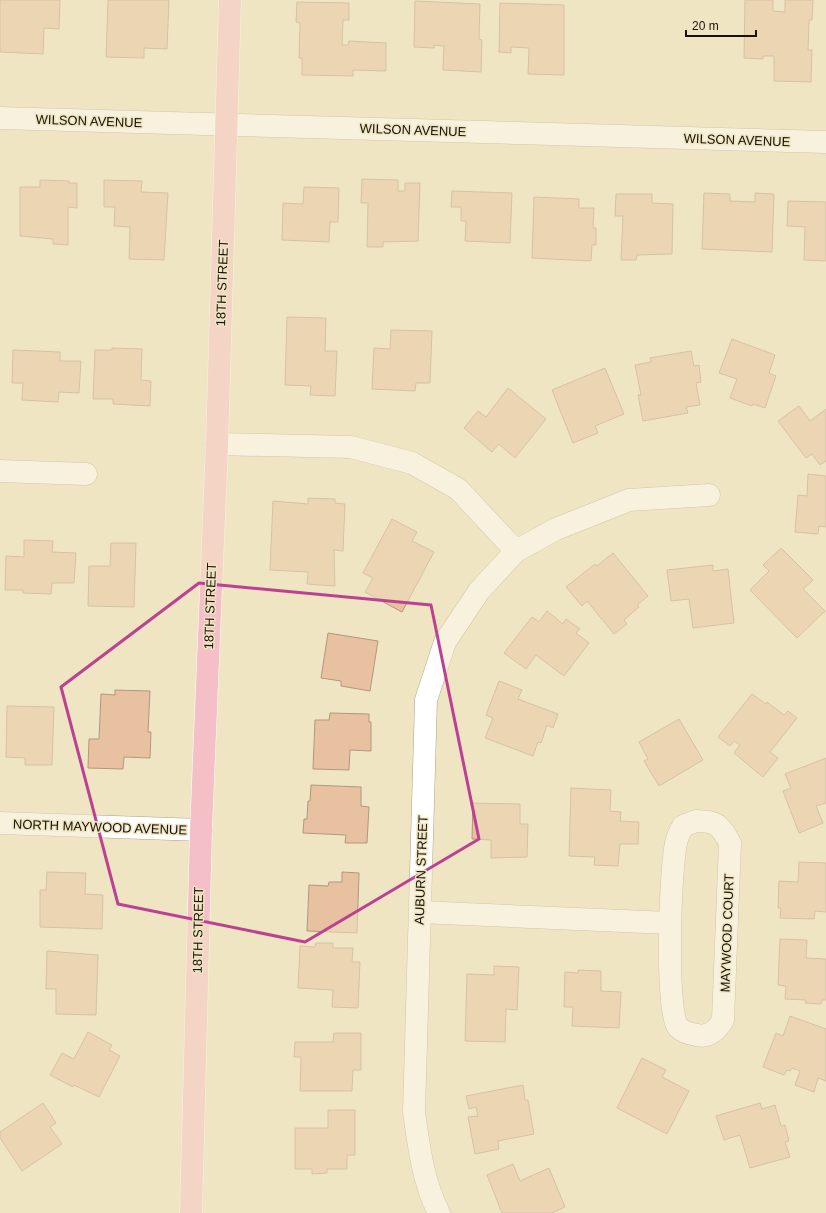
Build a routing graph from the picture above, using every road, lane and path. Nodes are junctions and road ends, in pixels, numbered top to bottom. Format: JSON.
{"nodes":[{"id":1,"x":230,"y":0,"type":"edge"},
{"id":2,"x":0,"y":118,"type":"edge"},
{"id":3,"x":226,"y":124,"type":"junction"},
{"id":4,"x":826,"y":142,"type":"edge"},
{"id":5,"x":217,"y":444,"type":"junction"},
{"id":6,"x":0,"y":471,"type":"edge"},
{"id":7,"x":86,"y":474,"type":"dead end"},
{"id":8,"x":709,"y":495,"type":"dead end"},
{"id":9,"x":516,"y":551,"type":"junction"},
{"id":10,"x":0,"y":823,"type":"edge"},
{"id":11,"x":201,"y":830,"type":"junction"},
{"id":12,"x":420,"y":912,"type":"junction"},
{"id":13,"x":669,"y":923,"type":"junction"},
{"id":14,"x":191,"y":1213,"type":"edge"},
{"id":15,"x":439,"y":1213,"type":"edge"}],
"edges":[{"from":1,"to":3,"type":"main road","name":"18TH STREET"},
{"from":2,"to":3,"type":"street","name":"WILSON AVENUE"},
{"from":3,"to":4,"type":"street","name":"WILSON AVENUE"},
{"from":3,"to":5,"type":"main road","name":"18TH STREET"},
{"from":5,"to":9,"type":"street"},
{"from":5,"to":11,"type":"main road","name":"18TH STREET"},
{"from":6,"to":7,"type":"street"},
{"from":8,"to":9,"type":"street","name":"AUBURN STREET"},
{"from":9,"to":12,"type":"street","name":"AUBURN STREET"},
{"from":10,"to":11,"type":"street","name":"NORTH MAYWOOD AVENUE"},
{"from":11,"to":14,"type":"main road","name":"18TH STREET"},
{"from":12,"to":13,"type":"street"},
{"from":12,"to":15,"type":"street","name":"AUBURN STREET"},
{"from":13,"to":13,"type":"street","name":"MAYWOOD COURT"}]}
